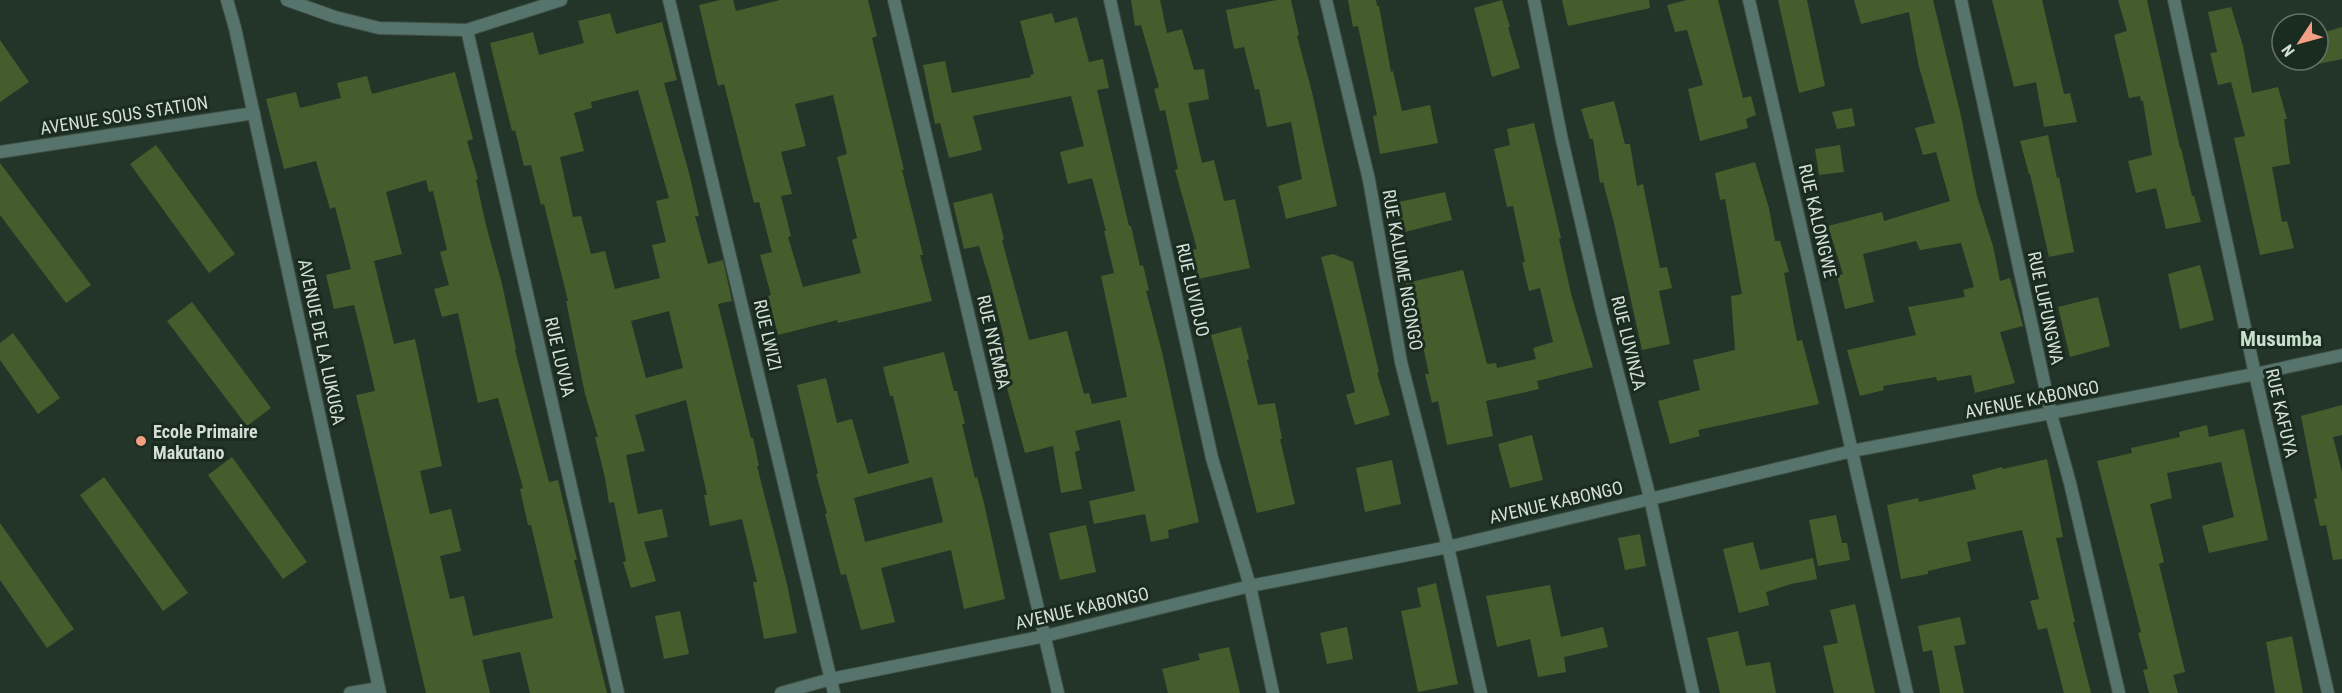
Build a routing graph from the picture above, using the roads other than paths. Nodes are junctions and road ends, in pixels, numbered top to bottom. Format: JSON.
{"nodes":[{"id":1,"x":227,"y":0,"type":"edge"},
{"id":2,"x":287,"y":0,"type":"edge"},
{"id":3,"x":561,"y":0,"type":"edge"},
{"id":4,"x":669,"y":0,"type":"edge"},
{"id":5,"x":894,"y":0,"type":"edge"},
{"id":6,"x":1110,"y":0,"type":"edge"},
{"id":7,"x":1326,"y":0,"type":"edge"},
{"id":8,"x":1534,"y":0,"type":"edge"},
{"id":9,"x":1749,"y":0,"type":"edge"},
{"id":10,"x":1961,"y":0,"type":"edge"},
{"id":11,"x":2174,"y":0,"type":"edge"},
{"id":12,"x":467,"y":30,"type":"junction"},
{"id":13,"x":254,"y":114,"type":"junction"},
{"id":14,"x":0,"y":152,"type":"edge"},
{"id":15,"x":2342,"y":355,"type":"edge"},
{"id":16,"x":2255,"y":374,"type":"junction"},
{"id":17,"x":2051,"y":414,"type":"junction"},
{"id":18,"x":1852,"y":451,"type":"junction"},
{"id":19,"x":1650,"y":498,"type":"junction"},
{"id":20,"x":1448,"y":547,"type":"junction"},
{"id":21,"x":1250,"y":586,"type":"junction"},
{"id":22,"x":1045,"y":636,"type":"junction"},
{"id":23,"x":831,"y":679,"type":"junction"},
{"id":24,"x":380,"y":691,"type":"edge"},
{"id":25,"x":350,"y":693,"type":"edge"},
{"id":26,"x":618,"y":693,"type":"edge"},
{"id":27,"x":781,"y":693,"type":"edge"},
{"id":28,"x":834,"y":693,"type":"edge"},
{"id":29,"x":1058,"y":693,"type":"edge"},
{"id":30,"x":1273,"y":693,"type":"edge"},
{"id":31,"x":1481,"y":693,"type":"edge"},
{"id":32,"x":1693,"y":693,"type":"edge"},
{"id":33,"x":1907,"y":693,"type":"edge"},
{"id":34,"x":2119,"y":693,"type":"edge"},
{"id":35,"x":2328,"y":693,"type":"edge"}],
"edges":[{"from":1,"to":13,"type":"street","name":"AVENUE DE LA LUKUGA"},
{"from":2,"to":12,"type":"street"},
{"from":3,"to":12,"type":"street"},
{"from":4,"to":23,"type":"street","name":"RUE LWIZI"},
{"from":5,"to":22,"type":"street","name":"RUE NYEMBA"},
{"from":6,"to":21,"type":"street","name":"RUE LUVIDJO"},
{"from":7,"to":20,"type":"street","name":"RUE KALUME NGONGO"},
{"from":8,"to":19,"type":"street","name":"RUE LUVINZA"},
{"from":9,"to":18,"type":"street","name":"RUE KALONGWE"},
{"from":10,"to":17,"type":"street","name":"RUE LUFUNGWA"},
{"from":11,"to":16,"type":"street","name":"RUE KAFUYA"},
{"from":12,"to":26,"type":"street","name":"RUE LUVUA"},
{"from":13,"to":14,"type":"street","name":"AVENUE SOUS STATION"},
{"from":13,"to":24,"type":"street","name":"AVENUE DE LA LUKUGA"},
{"from":15,"to":16,"type":"street","name":"AVENUE KABONGO"},
{"from":16,"to":17,"type":"street","name":"AVENUE KABONGO"},
{"from":16,"to":35,"type":"street","name":"RUE KAFUYA"},
{"from":17,"to":18,"type":"street","name":"AVENUE KABONGO"},
{"from":17,"to":34,"type":"street","name":"RUE LUFUNGWA"},
{"from":18,"to":19,"type":"street","name":"AVENUE KABONGO"},
{"from":18,"to":33,"type":"street","name":"RUE KALONGWE"},
{"from":19,"to":20,"type":"street","name":"AVENUE KABONGO"},
{"from":19,"to":32,"type":"street","name":"RUE LUVINZA"},
{"from":20,"to":21,"type":"street","name":"AVENUE KABONGO"},
{"from":20,"to":31,"type":"street","name":"RUE KALUME NGONGO"},
{"from":21,"to":22,"type":"street","name":"AVENUE KABONGO"},
{"from":21,"to":30,"type":"street","name":"RUE LUVIDJO"},
{"from":22,"to":23,"type":"street","name":"AVENUE KABONGO"},
{"from":22,"to":29,"type":"street","name":"RUE NYEMBA"},
{"from":23,"to":27,"type":"street","name":"AVENUE KABONGO"},
{"from":23,"to":28,"type":"street","name":"RUE LWIZI"},
{"from":24,"to":25,"type":"street"}]}
